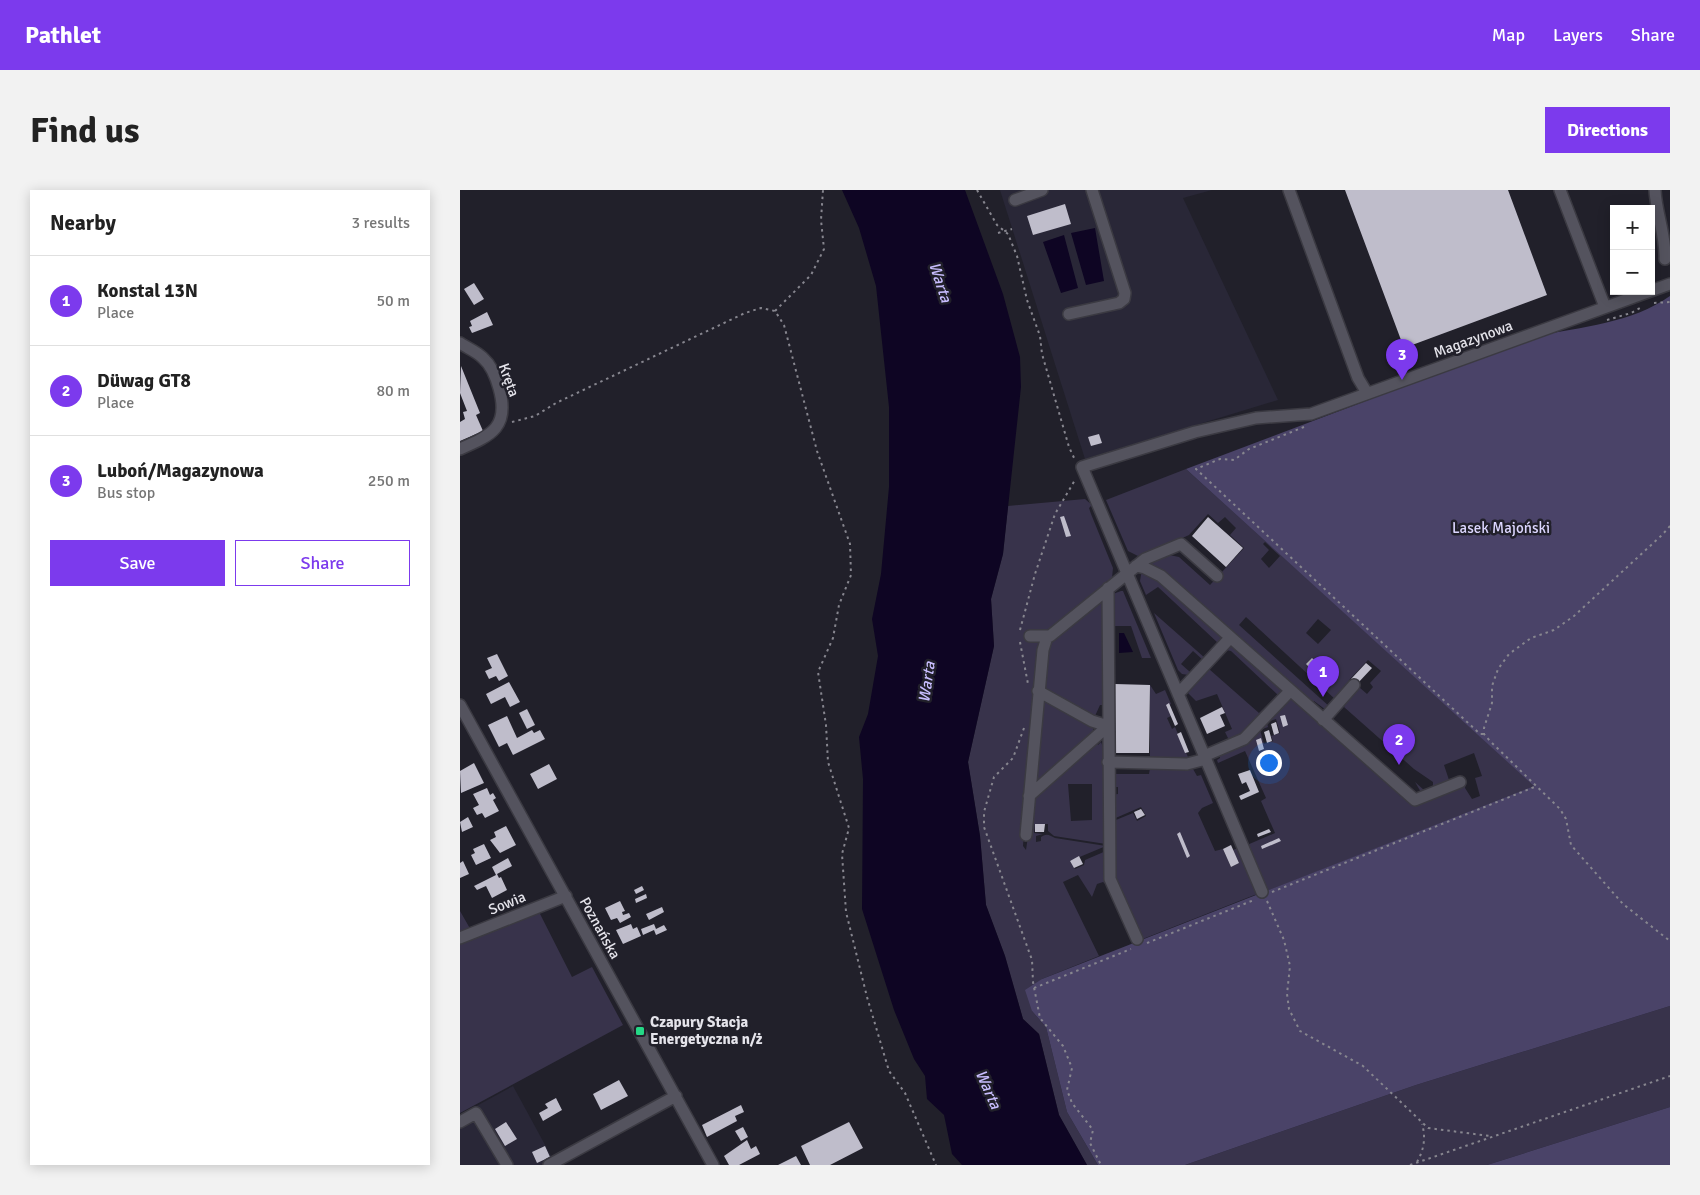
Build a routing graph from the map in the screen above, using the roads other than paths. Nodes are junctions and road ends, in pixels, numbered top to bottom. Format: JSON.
{"nodes":[{"id":1,"x":1042,"y":190,"type":"edge"},
{"id":2,"x":1092,"y":190,"type":"edge"},
{"id":3,"x":1289,"y":190,"type":"edge"},
{"id":4,"x":1560,"y":190,"type":"edge"},
{"id":5,"x":1656,"y":190,"type":"edge"},
{"id":6,"x":1015,"y":200,"type":"dead end"},
{"id":7,"x":1665,"y":259,"type":"dead end"},
{"id":8,"x":1670,"y":284,"type":"edge"},
{"id":9,"x":1605,"y":307,"type":"junction"},
{"id":10,"x":1069,"y":314,"type":"dead end"},
{"id":11,"x":460,"y":343,"type":"edge"},
{"id":12,"x":1367,"y":393,"type":"junction"},
{"id":13,"x":460,"y":449,"type":"edge"},
{"id":14,"x":1131,"y":570,"type":"junction"},
{"id":15,"x":1217,"y":576,"type":"dead end"},
{"id":16,"x":1108,"y":588,"type":"junction"},
{"id":17,"x":1030,"y":636,"type":"dead end"},
{"id":18,"x":1047,"y":637,"type":"junction"},
{"id":19,"x":1230,"y":638,"type":"junction"},
{"id":20,"x":1354,"y":685,"type":"dead end"},
{"id":21,"x":1038,"y":690,"type":"junction"},
{"id":22,"x":1290,"y":691,"type":"junction"},
{"id":23,"x":1178,"y":694,"type":"junction"},
{"id":24,"x":460,"y":706,"type":"edge"},
{"id":25,"x":1323,"y":720,"type":"junction"},
{"id":26,"x":1108,"y":726,"type":"junction"},
{"id":27,"x":1205,"y":758,"type":"junction"},
{"id":28,"x":1108,"y":762,"type":"junction"},
{"id":29,"x":1460,"y":782,"type":"dead end"},
{"id":30,"x":1029,"y":796,"type":"junction"},
{"id":31,"x":1026,"y":835,"type":"dead end"},
{"id":32,"x":566,"y":896,"type":"junction"},
{"id":33,"x":1260,"y":896,"type":"road end"},
{"id":34,"x":460,"y":938,"type":"edge"},
{"id":35,"x":1139,"y":943,"type":"road end"},
{"id":36,"x":676,"y":1096,"type":"junction"},
{"id":37,"x":460,"y":1122,"type":"edge"},
{"id":38,"x":507,"y":1165,"type":"edge"},
{"id":39,"x":549,"y":1165,"type":"edge"},
{"id":40,"x":714,"y":1165,"type":"edge"}],
"edges":[{"from":1,"to":6,"type":"street"},
{"from":2,"to":10,"type":"street"},
{"from":3,"to":12,"type":"street"},
{"from":4,"to":9,"type":"street"},
{"from":5,"to":7,"type":"street"},
{"from":8,"to":9,"type":"street","name":"Magazynowa"},
{"from":9,"to":12,"type":"street","name":"Magazynowa"},
{"from":11,"to":13,"type":"street","name":"Kręta"},
{"from":12,"to":14,"type":"street","name":"Magazynowa"},
{"from":14,"to":15,"type":"street"},
{"from":14,"to":16,"type":"street"},
{"from":14,"to":19,"type":"street"},
{"from":14,"to":23,"type":"street"},
{"from":16,"to":18,"type":"street"},
{"from":16,"to":26,"type":"street"},
{"from":17,"to":18,"type":"street"},
{"from":18,"to":21,"type":"street"},
{"from":19,"to":22,"type":"street"},
{"from":19,"to":23,"type":"street"},
{"from":20,"to":25,"type":"street"},
{"from":21,"to":26,"type":"street"},
{"from":21,"to":30,"type":"street"},
{"from":22,"to":25,"type":"street"},
{"from":22,"to":27,"type":"street"},
{"from":23,"to":27,"type":"street"},
{"from":24,"to":32,"type":"street","name":"Poznańska"},
{"from":25,"to":29,"type":"street"},
{"from":26,"to":28,"type":"street"},
{"from":26,"to":30,"type":"street"},
{"from":27,"to":28,"type":"street"},
{"from":27,"to":33,"type":"street"},
{"from":28,"to":35,"type":"street"},
{"from":30,"to":31,"type":"street"},
{"from":32,"to":34,"type":"street","name":"Sowia"},
{"from":32,"to":36,"type":"street","name":"Poznańska"},
{"from":36,"to":39,"type":"street"},
{"from":36,"to":40,"type":"street","name":"Poznańska"},
{"from":37,"to":38,"type":"street"}]}
